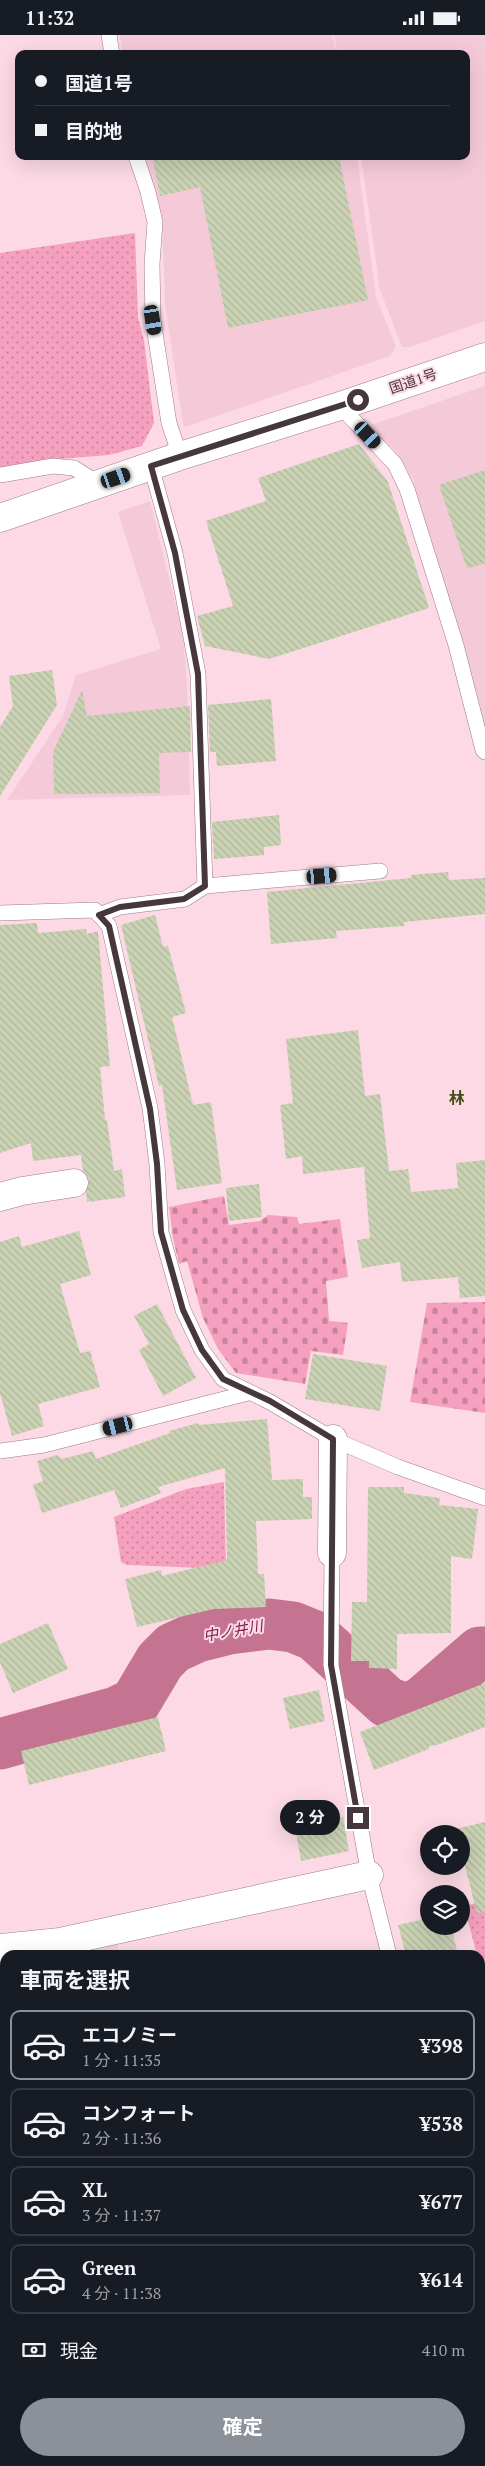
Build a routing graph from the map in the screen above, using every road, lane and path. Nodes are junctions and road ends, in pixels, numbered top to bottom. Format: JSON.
{"nodes":[{"id":1,"x":109,"y":35,"type":"edge"},
{"id":2,"x":111,"y":50,"type":"edge"},
{"id":3,"x":137,"y":160,"type":"edge"},
{"id":4,"x":485,"y":357,"type":"edge"},
{"id":5,"x":340,"y":406,"type":"junction"},
{"id":6,"x":180,"y":456,"type":"junction"},
{"id":7,"x":151,"y":466,"type":"junction"},
{"id":8,"x":0,"y":475,"type":"edge"},
{"id":9,"x":99,"y":484,"type":"junction"},
{"id":10,"x":0,"y":518,"type":"edge"},
{"id":11,"x":485,"y":752,"type":"edge"},
{"id":12,"x":380,"y":871,"type":"dead end"},
{"id":13,"x":205,"y":886,"type":"junction"},
{"id":14,"x":0,"y":913,"type":"edge"},
{"id":15,"x":99,"y":915,"type":"junction"},
{"id":16,"x":74,"y":1183,"type":"dead end"},
{"id":17,"x":0,"y":1197,"type":"edge"},
{"id":18,"x":248,"y":1393,"type":"junction"},
{"id":19,"x":333,"y":1439,"type":"junction"},
{"id":20,"x":0,"y":1451,"type":"edge"},
{"id":21,"x":485,"y":1498,"type":"edge"},
{"id":22,"x":332,"y":1553,"type":"joint"},
{"id":23,"x":368,"y":1875,"type":"junction"},
{"id":24,"x":0,"y":1948,"type":"edge"},
{"id":25,"x":388,"y":1950,"type":"edge"}],
"edges":[{"from":1,"to":2,"type":"lane"},
{"from":3,"to":6,"type":"lane"},
{"from":4,"to":5,"type":"main road","name":"国道1号"},
{"from":5,"to":6,"type":"main road","name":"国道1号"},
{"from":5,"to":11,"type":"lane"},
{"from":6,"to":7,"type":"main road","name":"国道1号"},
{"from":7,"to":9,"type":"main road","name":"国道1号"},
{"from":7,"to":13,"type":"lane"},
{"from":8,"to":9,"type":"lane"},
{"from":9,"to":10,"type":"main road","name":"国道1号"},
{"from":12,"to":13,"type":"lane"},
{"from":13,"to":15,"type":"lane"},
{"from":14,"to":15,"type":"lane"},
{"from":15,"to":18,"type":"lane"},
{"from":16,"to":17,"type":"main road"},
{"from":18,"to":19,"type":"lane"},
{"from":18,"to":20,"type":"lane"},
{"from":19,"to":21,"type":"lane"},
{"from":19,"to":22,"type":"main road"},
{"from":22,"to":23,"type":"lane"},
{"from":23,"to":24,"type":"main road"},
{"from":23,"to":25,"type":"lane"}]}
